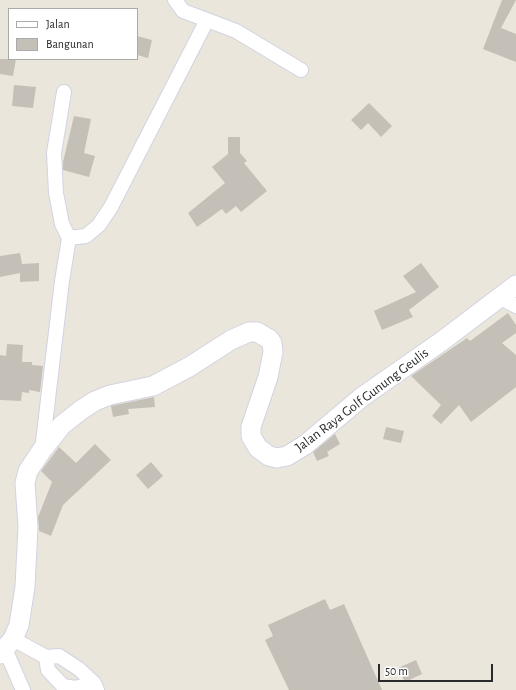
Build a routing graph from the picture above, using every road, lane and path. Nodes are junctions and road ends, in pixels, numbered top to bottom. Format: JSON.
{"nodes":[{"id":1,"x":175,"y":0,"type":"edge"},
{"id":2,"x":207,"y":20,"type":"junction"},
{"id":3,"x":301,"y":70,"type":"dead end"},
{"id":4,"x":64,"y":92,"type":"dead end"},
{"id":5,"x":69,"y":238,"type":"junction"},
{"id":6,"x":516,"y":285,"type":"edge"},
{"id":7,"x":499,"y":297,"type":"junction"},
{"id":8,"x":516,"y":306,"type":"edge"},
{"id":9,"x":42,"y":450,"type":"junction"},
{"id":10,"x":6,"y":647,"type":"edge"},
{"id":11,"x":46,"y":657,"type":"junction"},
{"id":12,"x":95,"y":687,"type":"edge"},
{"id":13,"x":65,"y":688,"type":"edge"},
{"id":14,"x":23,"y":690,"type":"edge"}],
"edges":[{"from":1,"to":2,"type":"street"},
{"from":2,"to":3,"type":"street"},
{"from":2,"to":5,"type":"street"},
{"from":4,"to":5,"type":"street"},
{"from":5,"to":9,"type":"street"},
{"from":6,"to":7,"type":"main road","name":"Jalan Raya Golf Gunung Geulis"},
{"from":7,"to":8,"type":"street"},
{"from":7,"to":9,"type":"main road","name":"Jalan Raya Golf Gunung Geulis"},
{"from":9,"to":10,"type":"main road","name":"Jalan Raya Golf Gunung Geulis"},
{"from":10,"to":11,"type":"street"},
{"from":10,"to":14,"type":"street"},
{"from":11,"to":12,"type":"street"},
{"from":11,"to":13,"type":"street"},
{"from":12,"to":13,"type":"street"}]}
